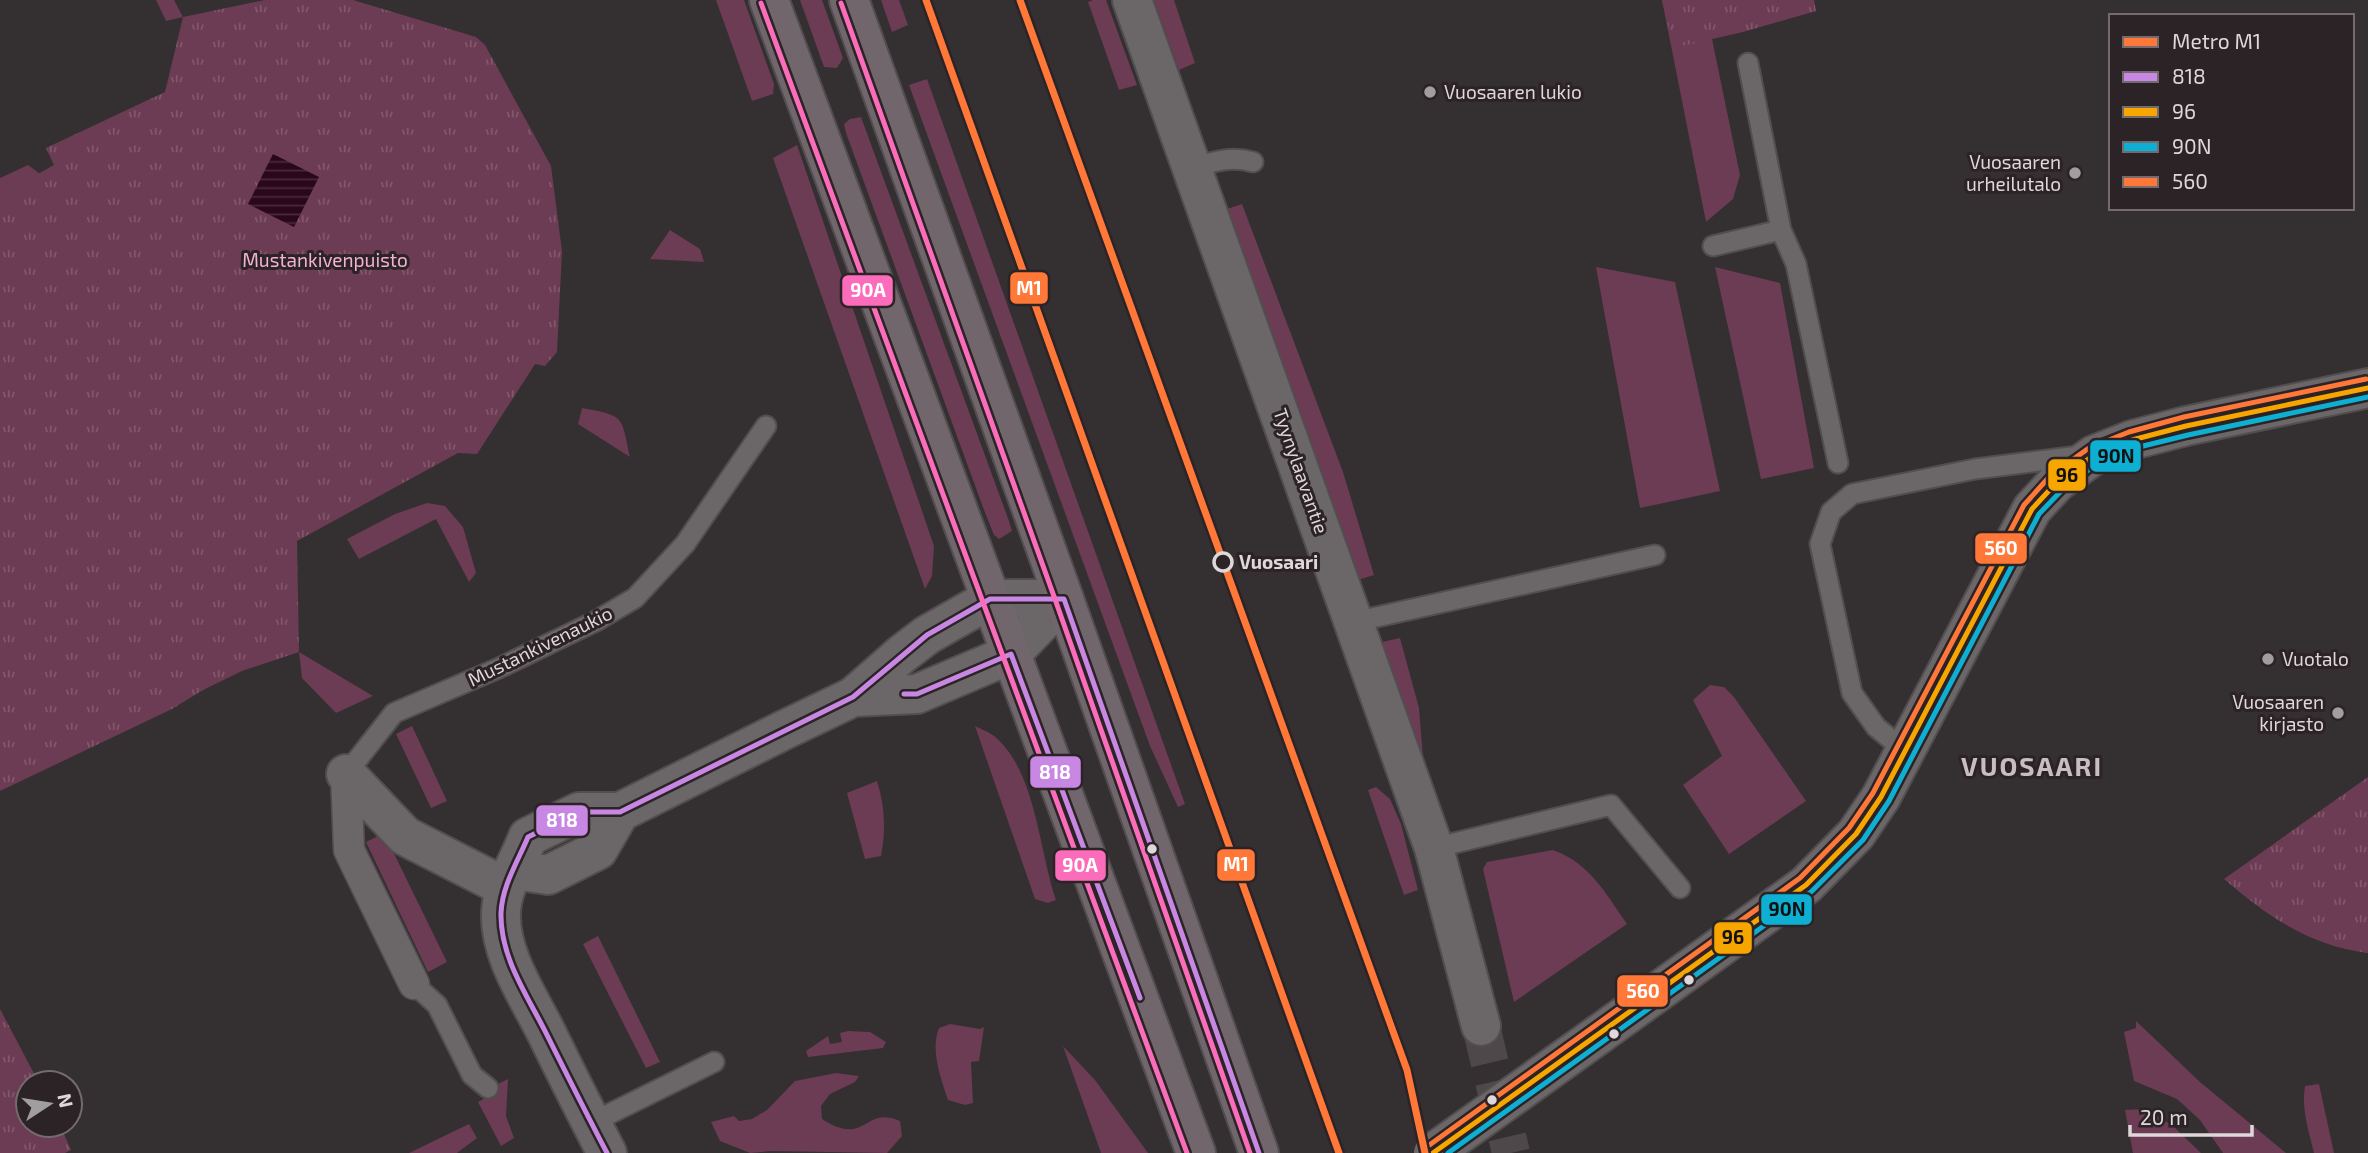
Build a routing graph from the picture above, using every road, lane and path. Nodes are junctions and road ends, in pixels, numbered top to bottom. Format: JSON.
{"nodes":[{"id":1,"x":769,"y":0,"type":"edge"},
{"id":2,"x":849,"y":0,"type":"edge"},
{"id":3,"x":1132,"y":0,"type":"edge"},
{"id":4,"x":1748,"y":63,"type":"dead end"},
{"id":5,"x":1254,"y":162,"type":"dead end"},
{"id":6,"x":1194,"y":168,"type":"junction"},
{"id":7,"x":1781,"y":230,"type":"junction"},
{"id":8,"x":1713,"y":246,"type":"dead end"},
{"id":9,"x":2368,"y":388,"type":"edge"},
{"id":10,"x":766,"y":426,"type":"dead end"},
{"id":11,"x":2094,"y":455,"type":"junction"},
{"id":12,"x":1838,"y":463,"type":"dead end"},
{"id":13,"x":1655,"y":555,"type":"dead end"},
{"id":14,"x":990,"y":599,"type":"junction"},
{"id":15,"x":1064,"y":599,"type":"junction"},
{"id":16,"x":1354,"y":622,"type":"junction"},
{"id":17,"x":1011,"y":654,"type":"junction"},
{"id":18,"x":853,"y":697,"type":"junction"},
{"id":19,"x":1904,"y":750,"type":"junction"},
{"id":20,"x":346,"y":774,"type":"junction"},
{"id":21,"x":1434,"y":848,"type":"junction"},
{"id":22,"x":510,"y":878,"type":"junction"},
{"id":23,"x":1680,"y":888,"type":"dead end"},
{"id":24,"x":414,"y":984,"type":"joint"},
{"id":25,"x":1481,"y":1026,"type":"tunnel mouth"},
{"id":26,"x":714,"y":1062,"type":"dead end"},
{"id":27,"x":488,"y":1088,"type":"dead end"},
{"id":28,"x":599,"y":1138,"type":"edge"},
{"id":29,"x":1196,"y":1153,"type":"edge"},
{"id":30,"x":1259,"y":1153,"type":"edge"},
{"id":31,"x":1433,"y":1153,"type":"edge"}],
"edges":[{"from":1,"to":14,"type":"main road"},
{"from":2,"to":15,"type":"main road"},
{"from":3,"to":6,"type":"street","name":"Tyynylaavantie"},
{"from":4,"to":7,"type":"lane"},
{"from":5,"to":6,"type":"lane"},
{"from":6,"to":16,"type":"street","name":"Tyynylaavantie"},
{"from":7,"to":8,"type":"lane"},
{"from":7,"to":12,"type":"lane"},
{"from":9,"to":11,"type":"street"},
{"from":10,"to":20,"type":"lane","name":"Mustankivenaukio"},
{"from":11,"to":19,"type":"street"},
{"from":11,"to":19,"type":"lane"},
{"from":13,"to":16,"type":"lane"},
{"from":14,"to":15,"type":"street"},
{"from":14,"to":17,"type":"main road"},
{"from":14,"to":18,"type":"street"},
{"from":15,"to":17,"type":"street"},
{"from":15,"to":30,"type":"main road"},
{"from":16,"to":21,"type":"street","name":"Tyynylaavantie"},
{"from":17,"to":18,"type":"street"},
{"from":17,"to":29,"type":"main road"},
{"from":18,"to":22,"type":"street"},
{"from":19,"to":31,"type":"street","bridge":true},
{"from":20,"to":22,"type":"street"},
{"from":20,"to":24,"type":"street"},
{"from":21,"to":23,"type":"lane"},
{"from":21,"to":25,"type":"street","name":"Tyynylaavantie"},
{"from":22,"to":28,"type":"street"},
{"from":24,"to":27,"type":"lane"},
{"from":26,"to":28,"type":"lane"}]}
